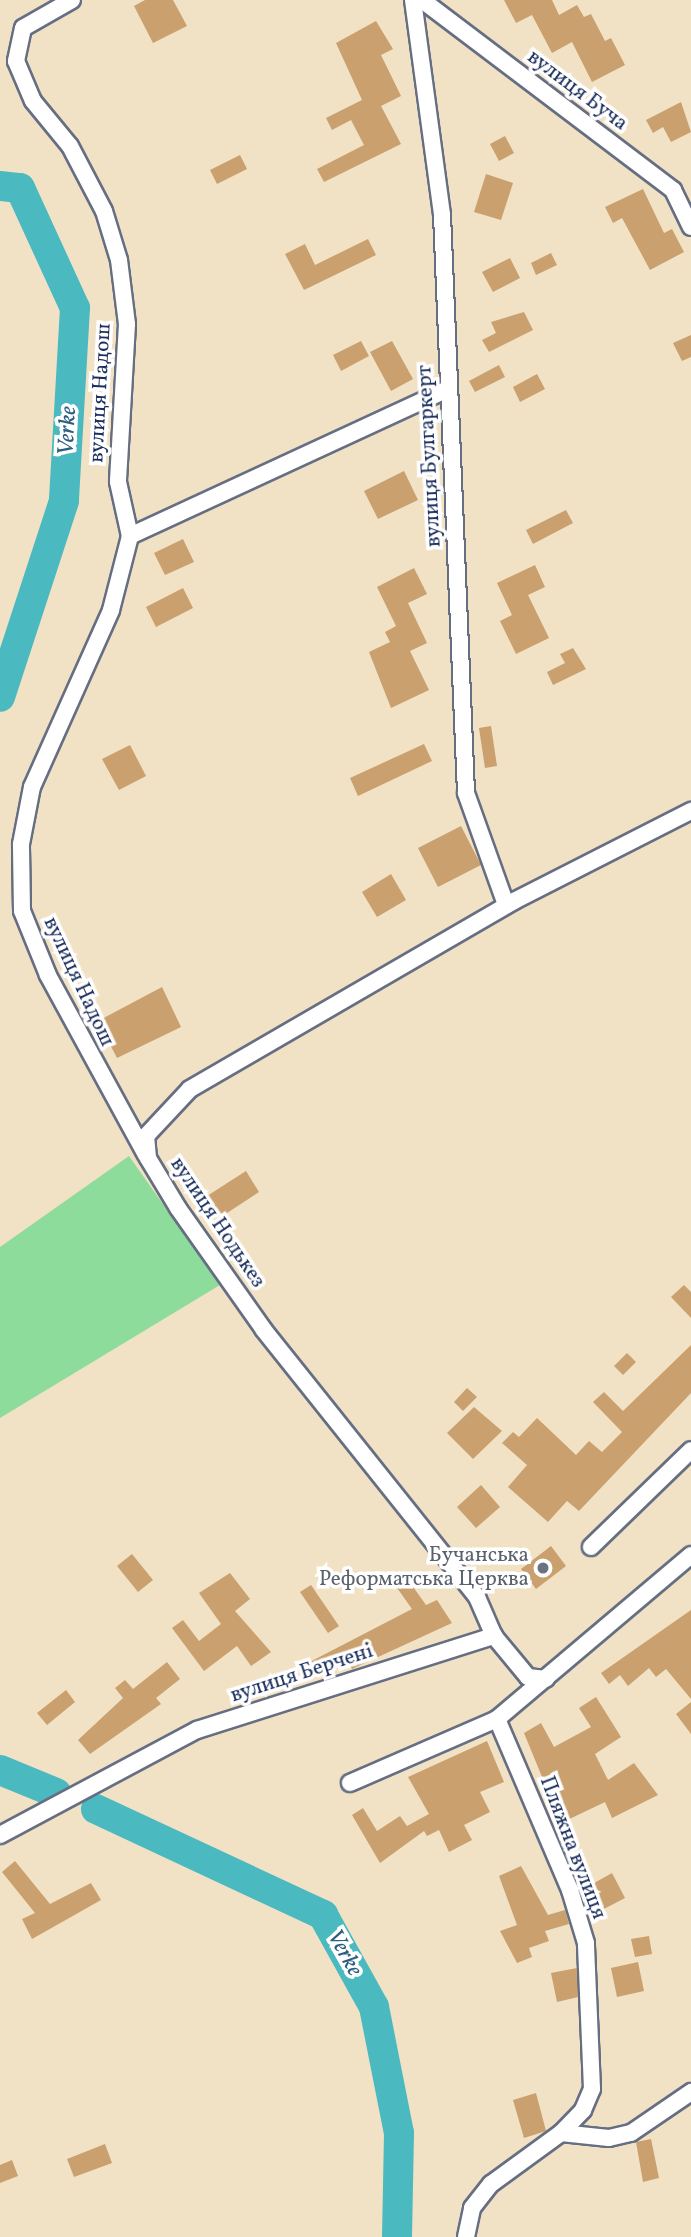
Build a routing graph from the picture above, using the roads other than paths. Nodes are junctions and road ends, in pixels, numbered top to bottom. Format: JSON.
{"nodes":[{"id":1,"x":72,"y":0,"type":"edge"},
{"id":2,"x":413,"y":0,"type":"edge"},
{"id":3,"x":422,"y":0,"type":"edge"},
{"id":4,"x":691,"y":227,"type":"edge"},
{"id":5,"x":447,"y":389,"type":"junction"},
{"id":6,"x":130,"y":536,"type":"junction"},
{"id":7,"x":691,"y":811,"type":"edge"},
{"id":8,"x":506,"y":905,"type":"junction"},
{"id":9,"x":148,"y":1158,"type":"junction"},
{"id":10,"x":691,"y":1450,"type":"edge"},
{"id":11,"x":591,"y":1546,"type":"dead end"},
{"id":12,"x":691,"y":1555,"type":"edge"},
{"id":13,"x":494,"y":1636,"type":"junction"},
{"id":14,"x":546,"y":1679,"type":"junction"},
{"id":15,"x":497,"y":1718,"type":"junction"},
{"id":16,"x":349,"y":1783,"type":"dead end"},
{"id":17,"x":0,"y":1835,"type":"edge"},
{"id":18,"x":691,"y":2092,"type":"edge"},
{"id":19,"x":561,"y":2133,"type":"junction"},
{"id":20,"x":466,"y":2237,"type":"edge"}],
"edges":[{"from":1,"to":6,"type":"street","name":"вулиця Надош"},
{"from":2,"to":5,"type":"street","name":"вулиця Булгаркерт"},
{"from":3,"to":4,"type":"street","name":"вулиця Буча"},
{"from":5,"to":6,"type":"street"},
{"from":5,"to":8,"type":"street","name":"вулиця Булгаркерт"},
{"from":6,"to":9,"type":"street","name":"вулиця Надош"},
{"from":7,"to":8,"type":"street","name":"вулиця Нодькез"},
{"from":8,"to":9,"type":"street","name":"вулиця Нодькез"},
{"from":9,"to":13,"type":"street","name":"вулиця Нодькез"},
{"from":10,"to":11,"type":"street"},
{"from":12,"to":14,"type":"street"},
{"from":13,"to":14,"type":"street"},
{"from":13,"to":17,"type":"street","name":"вулиця Берчені"},
{"from":14,"to":15,"type":"street"},
{"from":15,"to":16,"type":"street"},
{"from":15,"to":19,"type":"street","name":"Пляжна вулиця"},
{"from":18,"to":19,"type":"street"},
{"from":19,"to":20,"type":"street","name":"Пляжна вулиця"}]}
